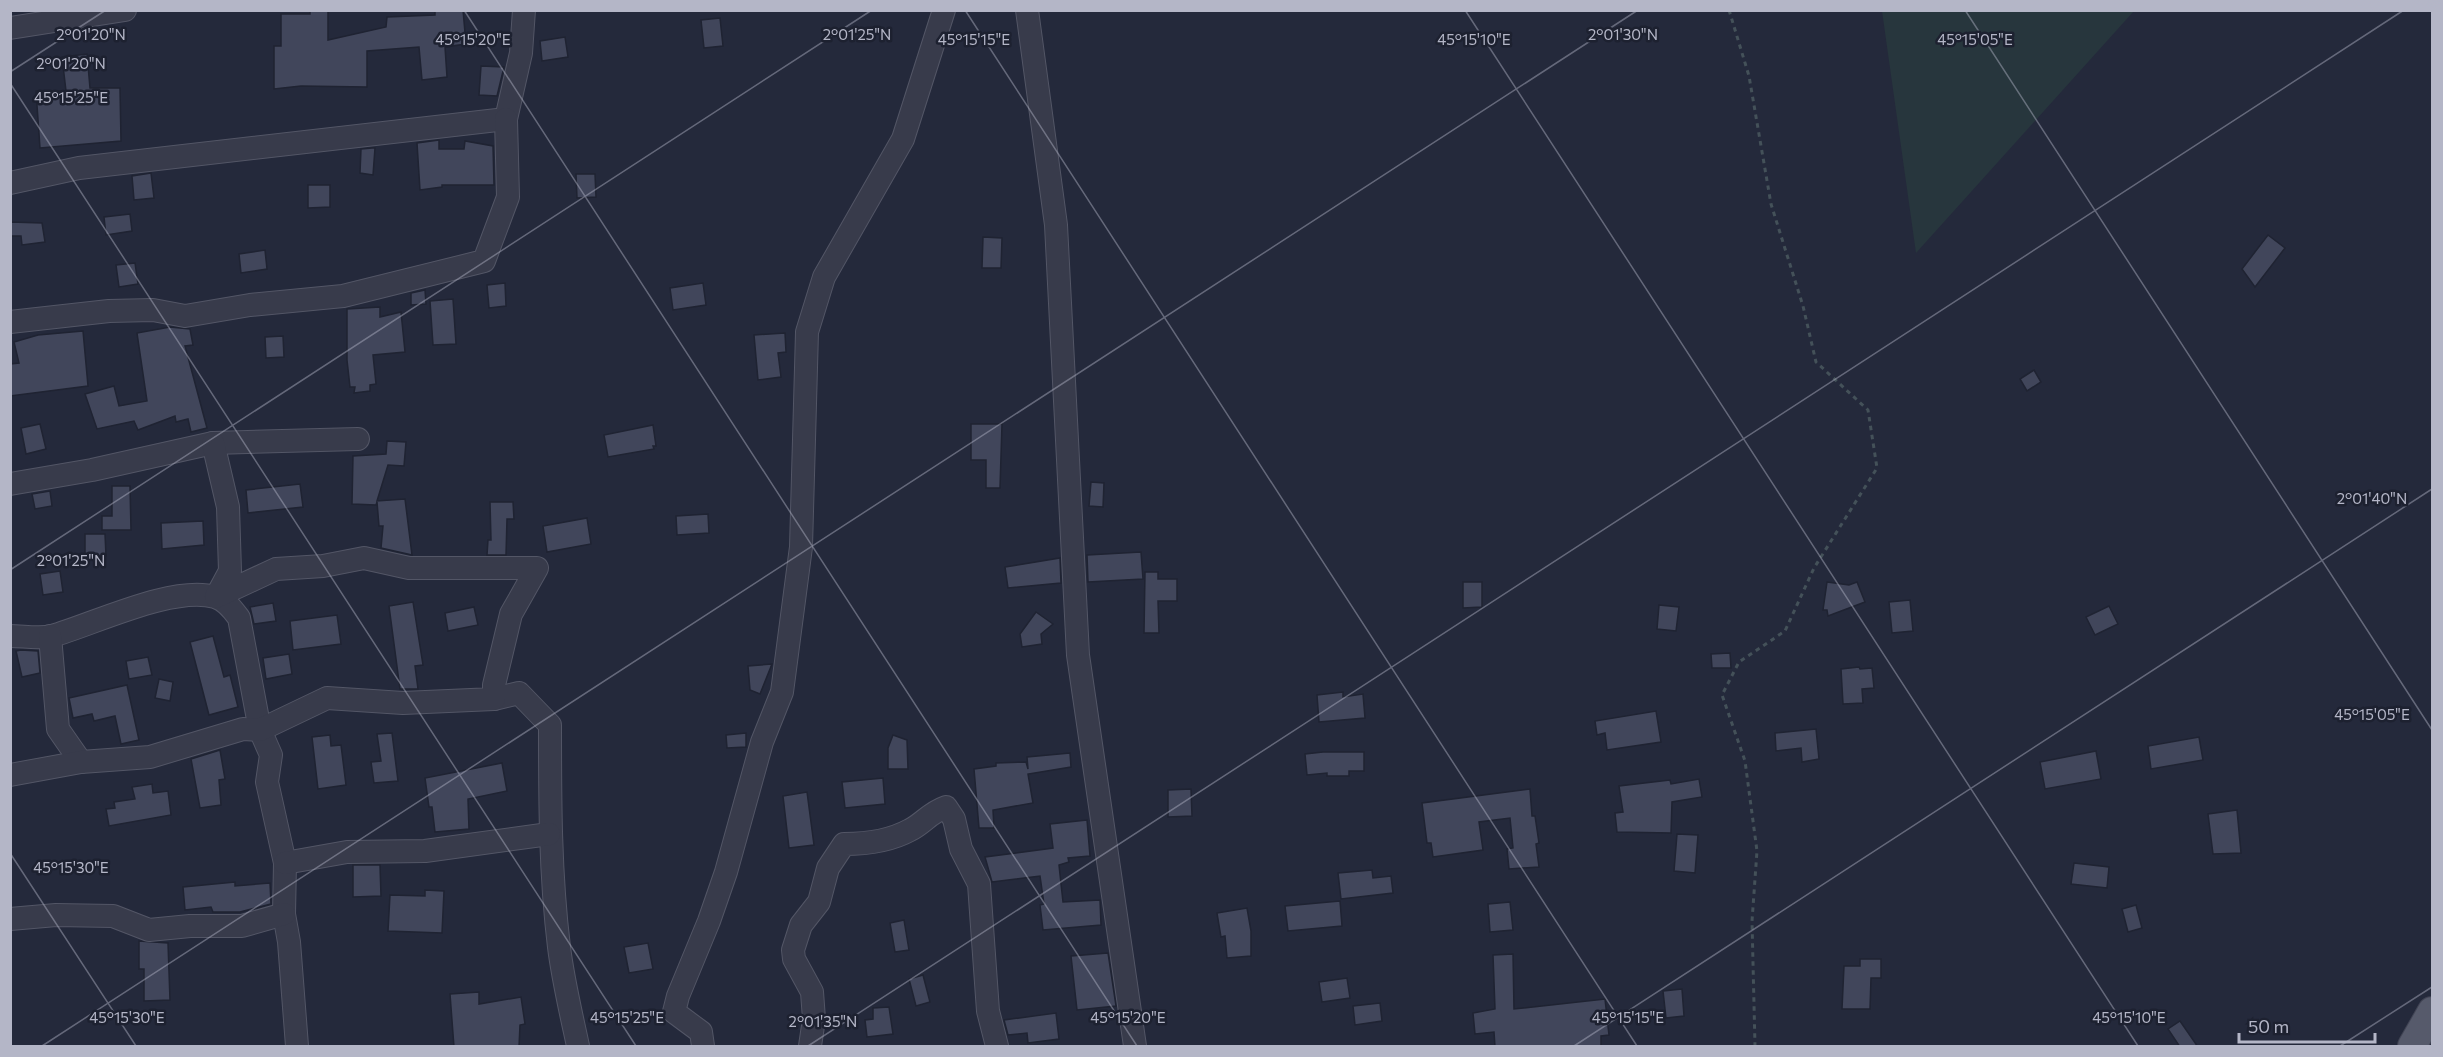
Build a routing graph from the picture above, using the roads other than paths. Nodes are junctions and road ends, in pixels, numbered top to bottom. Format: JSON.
{"nodes":[{"id":1,"x":124,"y":10,"type":"edge"},
{"id":2,"x":524,"y":10,"type":"edge"},
{"id":3,"x":944,"y":10,"type":"edge"},
{"id":4,"x":1027,"y":10,"type":"edge"},
{"id":5,"x":10,"y":28,"type":"edge"},
{"id":6,"x":506,"y":119,"type":"junction"},
{"id":7,"x":10,"y":183,"type":"edge"},
{"id":8,"x":10,"y":322,"type":"edge"},
{"id":9,"x":357,"y":439,"type":"dead end"},
{"id":10,"x":213,"y":443,"type":"junction"},
{"id":11,"x":10,"y":484,"type":"edge"},
{"id":12,"x":216,"y":597,"type":"junction"},
{"id":13,"x":10,"y":636,"type":"edge"},
{"id":14,"x":50,"y":636,"type":"junction"},
{"id":15,"x":494,"y":699,"type":"junction"},
{"id":16,"x":260,"y":730,"type":"junction"},
{"id":17,"x":81,"y":762,"type":"junction"},
{"id":18,"x":10,"y":775,"type":"edge"},
{"id":19,"x":549,"y":834,"type":"junction"},
{"id":20,"x":285,"y":863,"type":"junction"},
{"id":21,"x":284,"y":914,"type":"junction"},
{"id":22,"x":10,"y":919,"type":"edge"},
{"id":23,"x":2433,"y":1011,"type":"edge"},
{"id":24,"x":297,"y":1047,"type":"edge"},
{"id":25,"x":578,"y":1047,"type":"edge"},
{"id":26,"x":703,"y":1047,"type":"edge"},
{"id":27,"x":810,"y":1047,"type":"edge"},
{"id":28,"x":997,"y":1047,"type":"edge"},
{"id":29,"x":1135,"y":1047,"type":"edge"},
{"id":30,"x":2412,"y":1047,"type":"edge"}],
"edges":[{"from":1,"to":5,"type":"street"},
{"from":2,"to":6,"type":"street"},
{"from":3,"to":26,"type":"street"},
{"from":4,"to":29,"type":"street"},
{"from":6,"to":7,"type":"street"},
{"from":6,"to":8,"type":"street"},
{"from":9,"to":10,"type":"street"},
{"from":10,"to":11,"type":"street"},
{"from":10,"to":12,"type":"street"},
{"from":12,"to":14,"type":"street"},
{"from":12,"to":15,"type":"street"},
{"from":12,"to":16,"type":"street"},
{"from":13,"to":14,"type":"street"},
{"from":14,"to":17,"type":"street"},
{"from":15,"to":16,"type":"street"},
{"from":15,"to":19,"type":"street"},
{"from":16,"to":17,"type":"street"},
{"from":16,"to":20,"type":"street"},
{"from":17,"to":18,"type":"street"},
{"from":19,"to":20,"type":"street"},
{"from":19,"to":25,"type":"street"},
{"from":20,"to":21,"type":"street"},
{"from":21,"to":22,"type":"street"},
{"from":21,"to":24,"type":"street"},
{"from":23,"to":30,"type":"main road"},
{"from":27,"to":28,"type":"street"}]}
